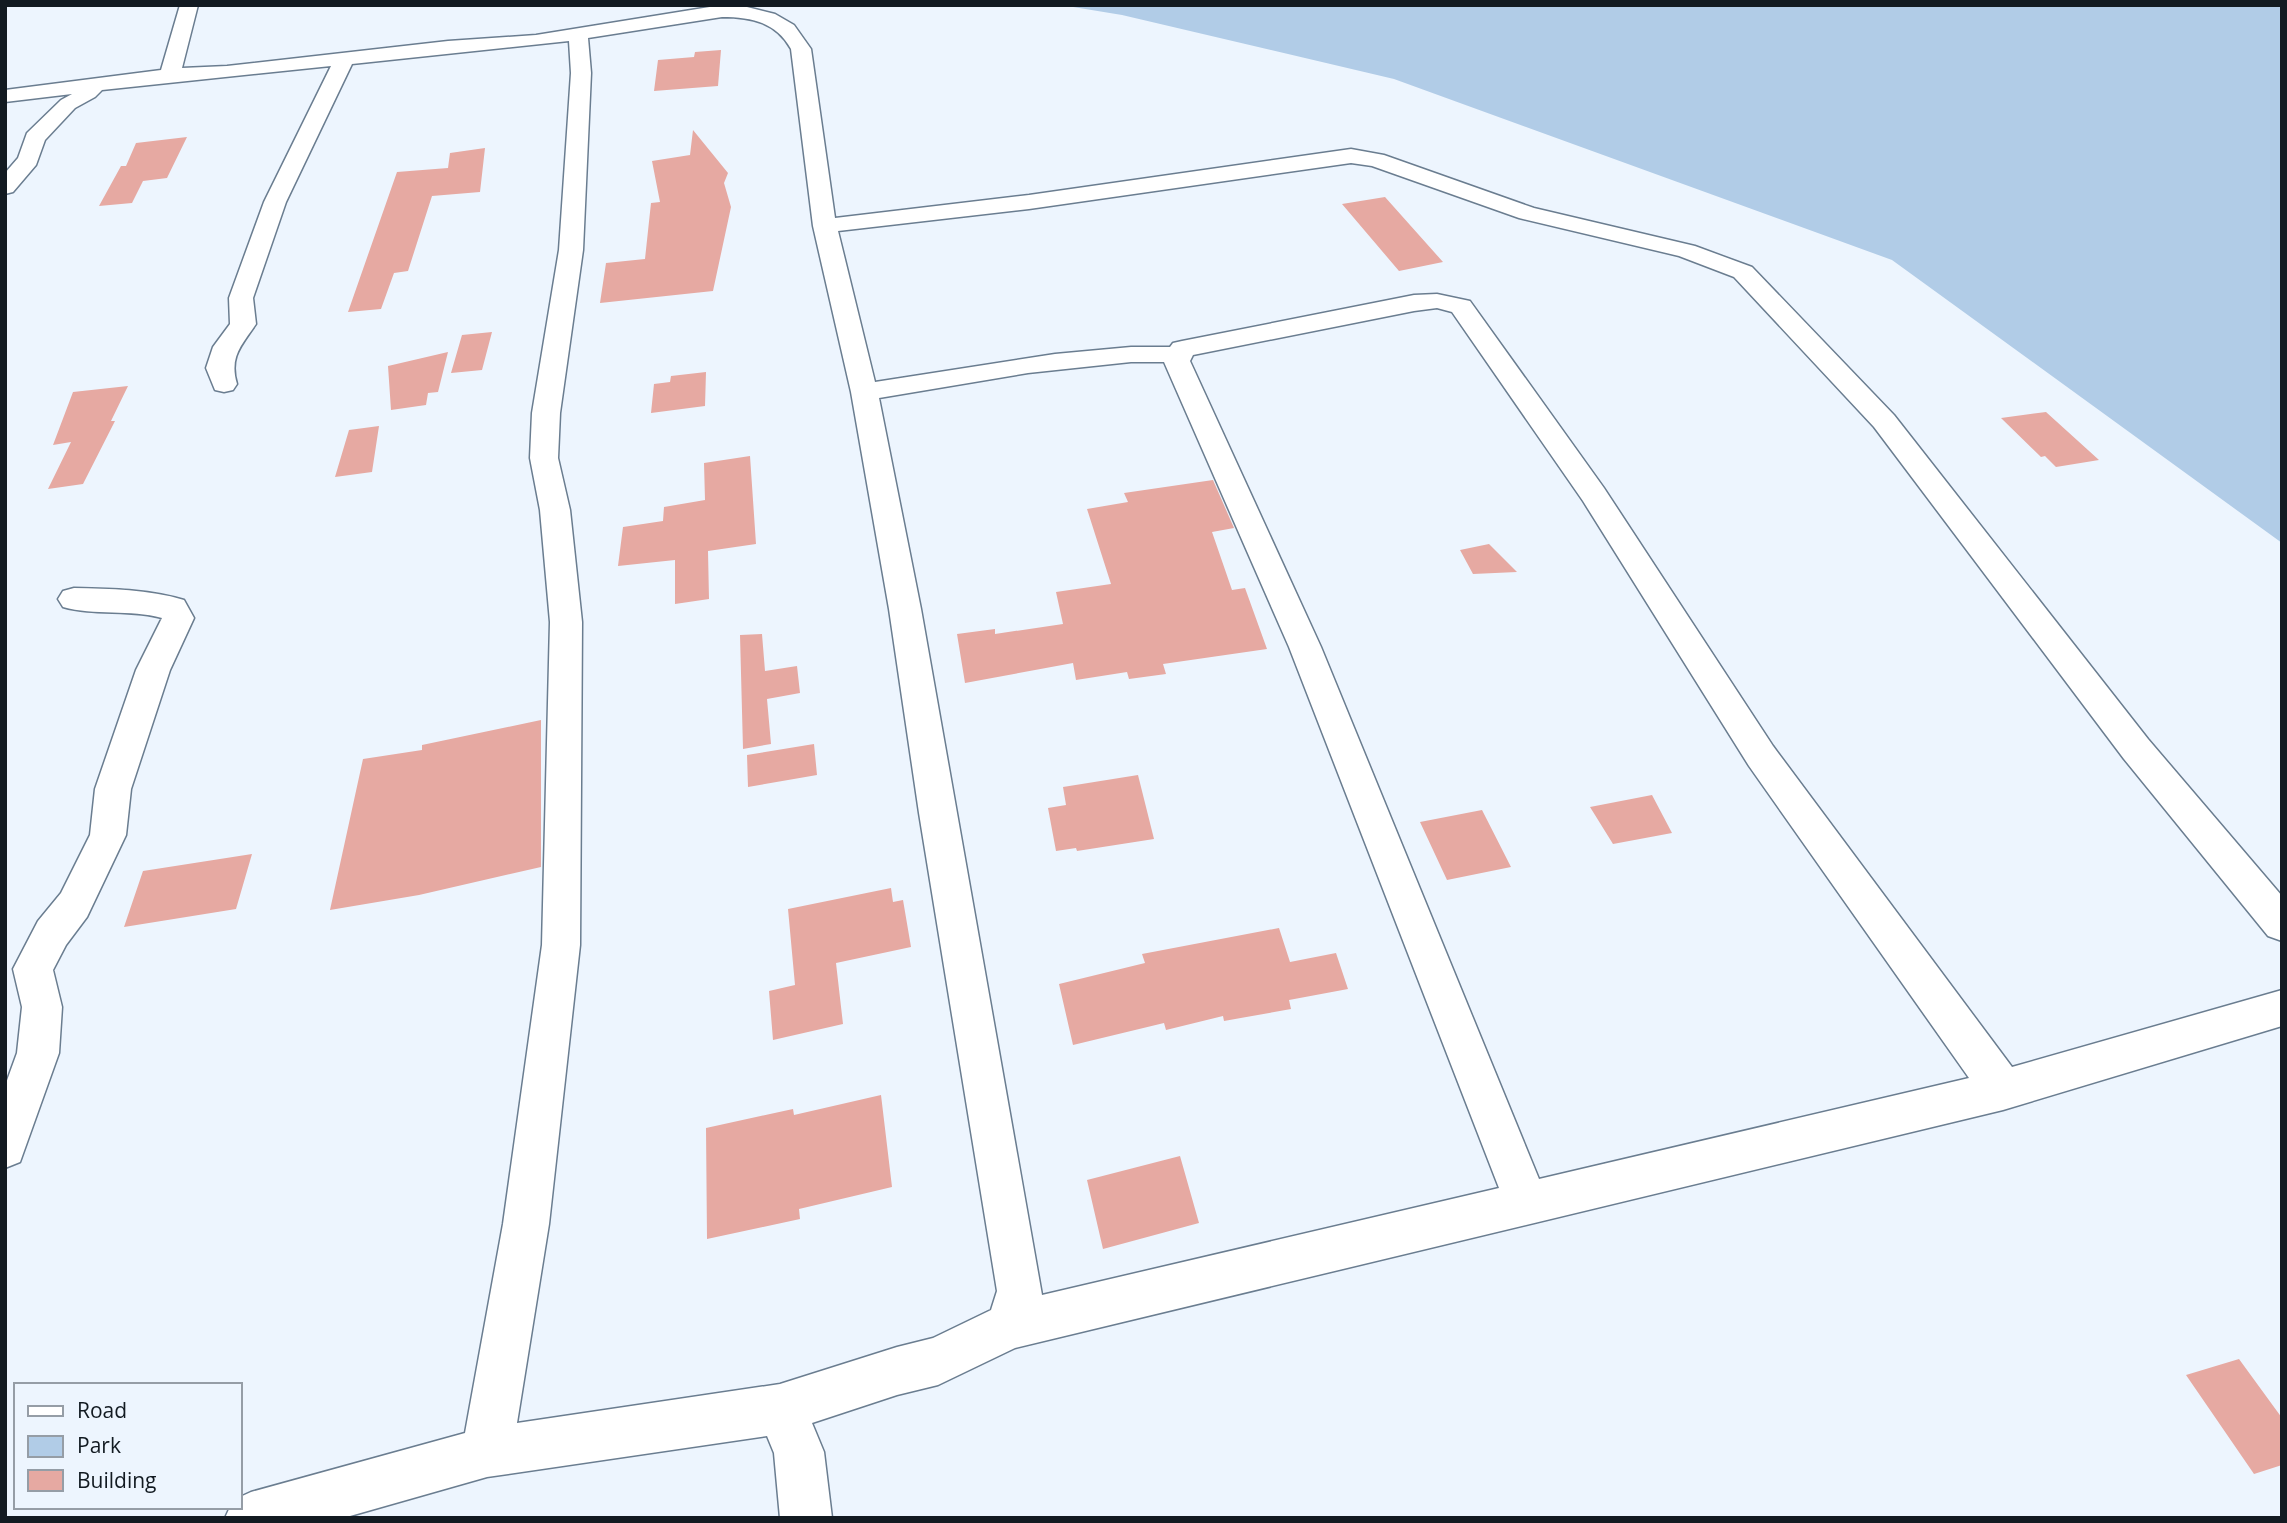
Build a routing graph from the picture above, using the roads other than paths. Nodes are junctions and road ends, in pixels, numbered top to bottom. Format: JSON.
{"nodes":[{"id":1,"x":189,"y":5,"type":"edge"},
{"id":2,"x":578,"y":35,"type":"junction"},
{"id":3,"x":344,"y":59,"type":"junction"},
{"id":4,"x":170,"y":75,"type":"junction"},
{"id":5,"x":96,"y":84,"type":"junction"},
{"id":6,"x":5,"y":96,"type":"edge"},
{"id":7,"x":5,"y":187,"type":"edge"},
{"id":8,"x":825,"y":226,"type":"junction"},
{"id":9,"x":1179,"y":356,"type":"junction"},
{"id":10,"x":223,"y":384,"type":"dead end"},
{"id":11,"x":864,"y":392,"type":"junction"},
{"id":12,"x":74,"y":599,"type":"dead end"},
{"id":13,"x":2282,"y":924,"type":"edge"},
{"id":14,"x":19,"y":972,"type":"edge"},
{"id":15,"x":2282,"y":1008,"type":"edge"},
{"id":16,"x":2003,"y":1090,"type":"junction"},
{"id":17,"x":5,"y":1147,"type":"edge"},
{"id":18,"x":1527,"y":1203,"type":"junction"},
{"id":19,"x":1010,"y":1326,"type":"junction"},
{"id":20,"x":780,"y":1409,"type":"junction"},
{"id":21,"x":487,"y":1452,"type":"junction"},
{"id":22,"x":251,"y":1518,"type":"edge"},
{"id":23,"x":807,"y":1518,"type":"edge"}],
"edges":[{"from":1,"to":4,"type":"street"},
{"from":2,"to":3,"type":"street"},
{"from":2,"to":8,"type":"street"},
{"from":2,"to":21,"type":"street"},
{"from":3,"to":4,"type":"street"},
{"from":3,"to":10,"type":"street"},
{"from":4,"to":5,"type":"street"},
{"from":5,"to":6,"type":"street"},
{"from":5,"to":7,"type":"street"},
{"from":8,"to":11,"type":"street"},
{"from":8,"to":13,"type":"street"},
{"from":9,"to":11,"type":"street"},
{"from":9,"to":16,"type":"street"},
{"from":9,"to":18,"type":"street"},
{"from":11,"to":19,"type":"street"},
{"from":12,"to":14,"type":"street"},
{"from":14,"to":17,"type":"street"},
{"from":15,"to":16,"type":"street"},
{"from":16,"to":18,"type":"street"},
{"from":18,"to":19,"type":"street"},
{"from":19,"to":20,"type":"street"},
{"from":20,"to":21,"type":"street"},
{"from":20,"to":23,"type":"street"},
{"from":21,"to":22,"type":"street"}]}
